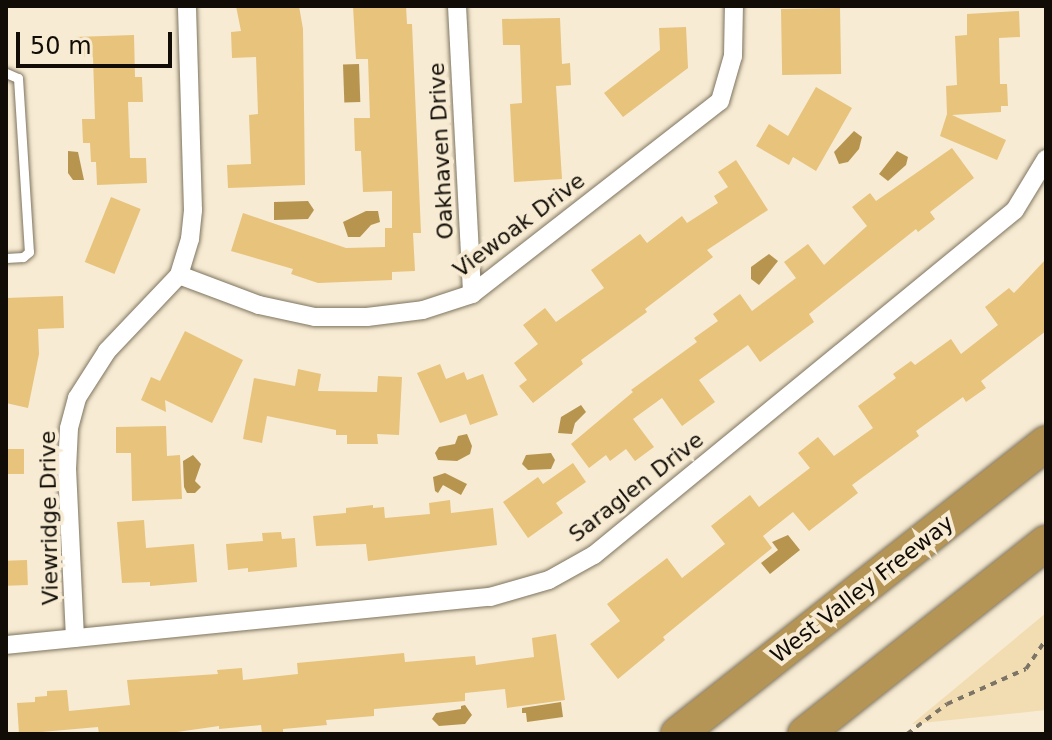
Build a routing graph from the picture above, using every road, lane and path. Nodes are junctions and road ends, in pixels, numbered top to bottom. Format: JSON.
{"nodes":[{"id":1,"x":187,"y":6,"type":"edge"},
{"id":2,"x":457,"y":6,"type":"edge"},
{"id":3,"x":734,"y":6,"type":"edge"},
{"id":4,"x":6,"y":73,"type":"edge"},
{"id":5,"x":1046,"y":159,"type":"edge"},
{"id":6,"x":6,"y":258,"type":"edge"},
{"id":7,"x":179,"y":275,"type":"junction"},
{"id":8,"x":472,"y":294,"type":"junction"},
{"id":9,"x":1046,"y":443,"type":"edge"},
{"id":10,"x":1046,"y":543,"type":"edge"},
{"id":11,"x":75,"y":638,"type":"junction"},
{"id":12,"x":1046,"y":639,"type":"edge"},
{"id":13,"x":6,"y":645,"type":"edge"},
{"id":14,"x":678,"y":734,"type":"edge"},
{"id":15,"x":805,"y":734,"type":"edge"},
{"id":16,"x":907,"y":734,"type":"edge"}],
"edges":[{"from":1,"to":7,"type":"street","name":"Viewridge Drive"},
{"from":2,"to":8,"type":"street","name":"Oakhaven Drive"},
{"from":3,"to":8,"type":"street","name":"Viewoak Drive"},
{"from":4,"to":6,"type":"lane"},
{"from":5,"to":11,"type":"street","name":"Saraglen Drive"},
{"from":7,"to":8,"type":"street","name":"Viewoak Drive"},
{"from":7,"to":11,"type":"street","name":"Viewridge Drive"},
{"from":9,"to":14,"type":"highway","name":"West Valley Freeway"},
{"from":10,"to":15,"type":"highway"},
{"from":11,"to":13,"type":"street","name":"Saraglen Drive"},
{"from":12,"to":16,"type":"path"}]}
